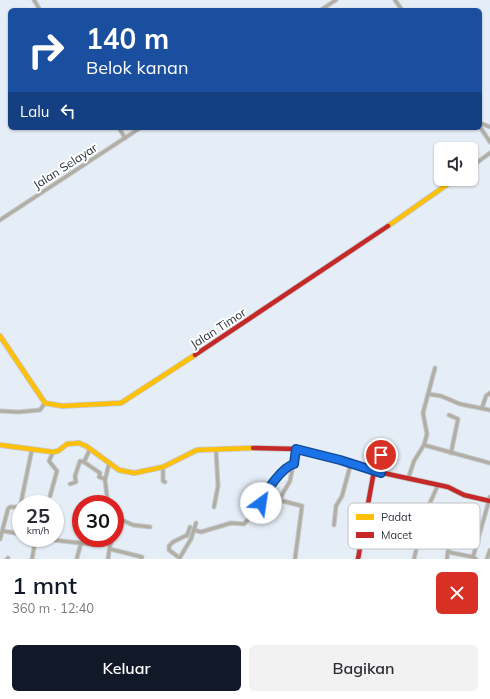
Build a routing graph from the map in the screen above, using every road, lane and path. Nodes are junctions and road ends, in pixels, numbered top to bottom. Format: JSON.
{"nodes":[{"id":1,"x":336,"y":0,"type":"edge"},
{"id":2,"x":324,"y":8,"type":"edge"},
{"id":3,"x":120,"y":130,"type":"edge"},
{"id":4,"x":137,"y":130,"type":"edge"},
{"id":5,"x":482,"y":130,"type":"edge"},
{"id":6,"x":126,"y":138,"type":"junction"},
{"id":7,"x":490,"y":142,"type":"edge"},
{"id":8,"x":490,"y":153,"type":"edge"},
{"id":9,"x":478,"y":162,"type":"edge"},
{"id":10,"x":445,"y":186,"type":"edge"},
{"id":11,"x":0,"y":220,"type":"edge"},
{"id":12,"x":0,"y":336,"type":"edge"},
{"id":13,"x":435,"y":368,"type":"dead end"},
{"id":14,"x":490,"y":392,"type":"edge"},
{"id":15,"x":428,"y":394,"type":"junction"},
{"id":16,"x":45,"y":403,"type":"junction"},
{"id":17,"x":482,"y":408,"type":"junction"},
{"id":18,"x":0,"y":410,"type":"edge"},
{"id":19,"x":490,"y":410,"type":"edge"},
{"id":20,"x":449,"y":415,"type":"dead end"},
{"id":21,"x":0,"y":445,"type":"edge"},
{"id":22,"x":424,"y":445,"type":"junction"},
{"id":23,"x":32,"y":449,"type":"junction"},
{"id":24,"x":90,"y":449,"type":"junction"},
{"id":25,"x":296,"y":449,"type":"junction"},
{"id":26,"x":216,"y":450,"type":"junction"},
{"id":27,"x":53,"y":452,"type":"junction"},
{"id":28,"x":451,"y":453,"type":"junction"},
{"id":29,"x":388,"y":456,"type":"dead end"},
{"id":30,"x":84,"y":462,"type":"junction"},
{"id":31,"x":351,"y":463,"type":"junction"},
{"id":32,"x":490,"y":463,"type":"edge"},
{"id":33,"x":109,"y":464,"type":"junction"},
{"id":34,"x":294,"y":464,"type":"junction"},
{"id":35,"x":163,"y":466,"type":"junction"},
{"id":36,"x":374,"y":471,"type":"junction"},
{"id":37,"x":381,"y":473,"type":"junction"},
{"id":38,"x":408,"y":478,"type":"junction"},
{"id":39,"x":105,"y":479,"type":"junction"},
{"id":40,"x":165,"y":482,"type":"dead end"},
{"id":41,"x":70,"y":484,"type":"dead end"},
{"id":42,"x":438,"y":485,"type":"junction"},
{"id":43,"x":23,"y":495,"type":"edge"},
{"id":44,"x":50,"y":495,"type":"edge"},
{"id":45,"x":107,"y":495,"type":"edge"},
{"id":46,"x":490,"y":500,"type":"edge"},
{"id":47,"x":368,"y":503,"type":"edge"},
{"id":48,"x":430,"y":503,"type":"edge"},
{"id":49,"x":214,"y":507,"type":"dead end"},
{"id":50,"x":12,"y":508,"type":"edge"},
{"id":51,"x":124,"y":521,"type":"edge"},
{"id":52,"x":196,"y":523,"type":"dead end"},
{"id":53,"x":334,"y":525,"type":"dead end"},
{"id":54,"x":150,"y":527,"type":"dead end"},
{"id":55,"x":190,"y":527,"type":"dead end"},
{"id":56,"x":3,"y":530,"type":"junction"},
{"id":57,"x":194,"y":530,"type":"junction"},
{"id":58,"x":12,"y":532,"type":"edge"},
{"id":59,"x":187,"y":535,"type":"junction"},
{"id":60,"x":480,"y":536,"type":"edge"},
{"id":61,"x":0,"y":539,"type":"edge"},
{"id":62,"x":191,"y":539,"type":"junction"},
{"id":63,"x":34,"y":547,"type":"edge"},
{"id":64,"x":80,"y":547,"type":"edge"},
{"id":65,"x":110,"y":549,"type":"joint"},
{"id":66,"x":360,"y":549,"type":"edge"},
{"id":67,"x":416,"y":549,"type":"edge"},
{"id":68,"x":449,"y":549,"type":"edge"},
{"id":69,"x":490,"y":550,"type":"edge"},
{"id":70,"x":448,"y":552,"type":"junction"},
{"id":71,"x":77,"y":558,"type":"edge"},
{"id":72,"x":178,"y":558,"type":"edge"},
{"id":73,"x":474,"y":558,"type":"edge"},
{"id":74,"x":32,"y":559,"type":"edge"},
{"id":75,"x":108,"y":559,"type":"edge"},
{"id":76,"x":142,"y":559,"type":"edge"},
{"id":77,"x":295,"y":559,"type":"edge"},
{"id":78,"x":358,"y":559,"type":"edge"},
{"id":79,"x":414,"y":559,"type":"edge"},
{"id":80,"x":447,"y":559,"type":"edge"},
{"id":81,"x":487,"y":559,"type":"edge"}],
"edges":[{"from":1,"to":2,"type":"street"},
{"from":3,"to":6,"type":"street"},
{"from":4,"to":6,"type":"street","name":"Jalan Selayar"},
{"from":5,"to":7,"type":"street"},
{"from":6,"to":11,"type":"street","name":"Jalan Selayar"},
{"from":8,"to":9,"type":"street"},
{"from":10,"to":16,"type":"street","name":"Jalan Timor"},
{"from":12,"to":16,"type":"street"},
{"from":13,"to":15,"type":"street"},
{"from":14,"to":17,"type":"street"},
{"from":15,"to":17,"type":"street"},
{"from":15,"to":22,"type":"street"},
{"from":16,"to":18,"type":"street"},
{"from":17,"to":19,"type":"street"},
{"from":20,"to":28,"type":"street"},
{"from":21,"to":23,"type":"street"},
{"from":22,"to":28,"type":"street"},
{"from":22,"to":38,"type":"street"},
{"from":23,"to":27,"type":"street"},
{"from":23,"to":43,"type":"street"},
{"from":24,"to":27,"type":"street"},
{"from":24,"to":30,"type":"street"},
{"from":24,"to":33,"type":"street"},
{"from":25,"to":26,"type":"street"},
{"from":25,"to":31,"type":"street"},
{"from":25,"to":34,"type":"street"},
{"from":26,"to":35,"type":"street"},
{"from":26,"to":49,"type":"street"},
{"from":27,"to":44,"type":"street"},
{"from":28,"to":32,"type":"street"},
{"from":29,"to":37,"type":"street"},
{"from":30,"to":39,"type":"street"},
{"from":30,"to":41,"type":"street"},
{"from":31,"to":36,"type":"street"},
{"from":31,"to":53,"type":"street"},
{"from":33,"to":35,"type":"street"},
{"from":33,"to":39,"type":"street"},
{"from":34,"to":57,"type":"street"},
{"from":34,"to":77,"type":"street"},
{"from":35,"to":40,"type":"street"},
{"from":36,"to":37,"type":"street"},
{"from":36,"to":47,"type":"street"},
{"from":37,"to":38,"type":"street"},
{"from":38,"to":42,"type":"street"},
{"from":39,"to":45,"type":"street"},
{"from":42,"to":46,"type":"street"},
{"from":42,"to":48,"type":"street"},
{"from":46,"to":60,"type":"street"},
{"from":50,"to":56,"type":"street"},
{"from":51,"to":54,"type":"street"},
{"from":52,"to":57,"type":"street"},
{"from":55,"to":59,"type":"street"},
{"from":56,"to":58,"type":"street"},
{"from":56,"to":61,"type":"street"},
{"from":57,"to":62,"type":"street"},
{"from":59,"to":62,"type":"street"},
{"from":59,"to":72,"type":"street"},
{"from":62,"to":72,"type":"street"},
{"from":63,"to":74,"type":"street"},
{"from":64,"to":71,"type":"street"},
{"from":65,"to":75,"type":"street"},
{"from":65,"to":76,"type":"street"},
{"from":66,"to":78,"type":"street"},
{"from":67,"to":79,"type":"street"},
{"from":68,"to":70,"type":"street"},
{"from":69,"to":81,"type":"street"},
{"from":70,"to":73,"type":"street"},
{"from":70,"to":80,"type":"street"}]}
